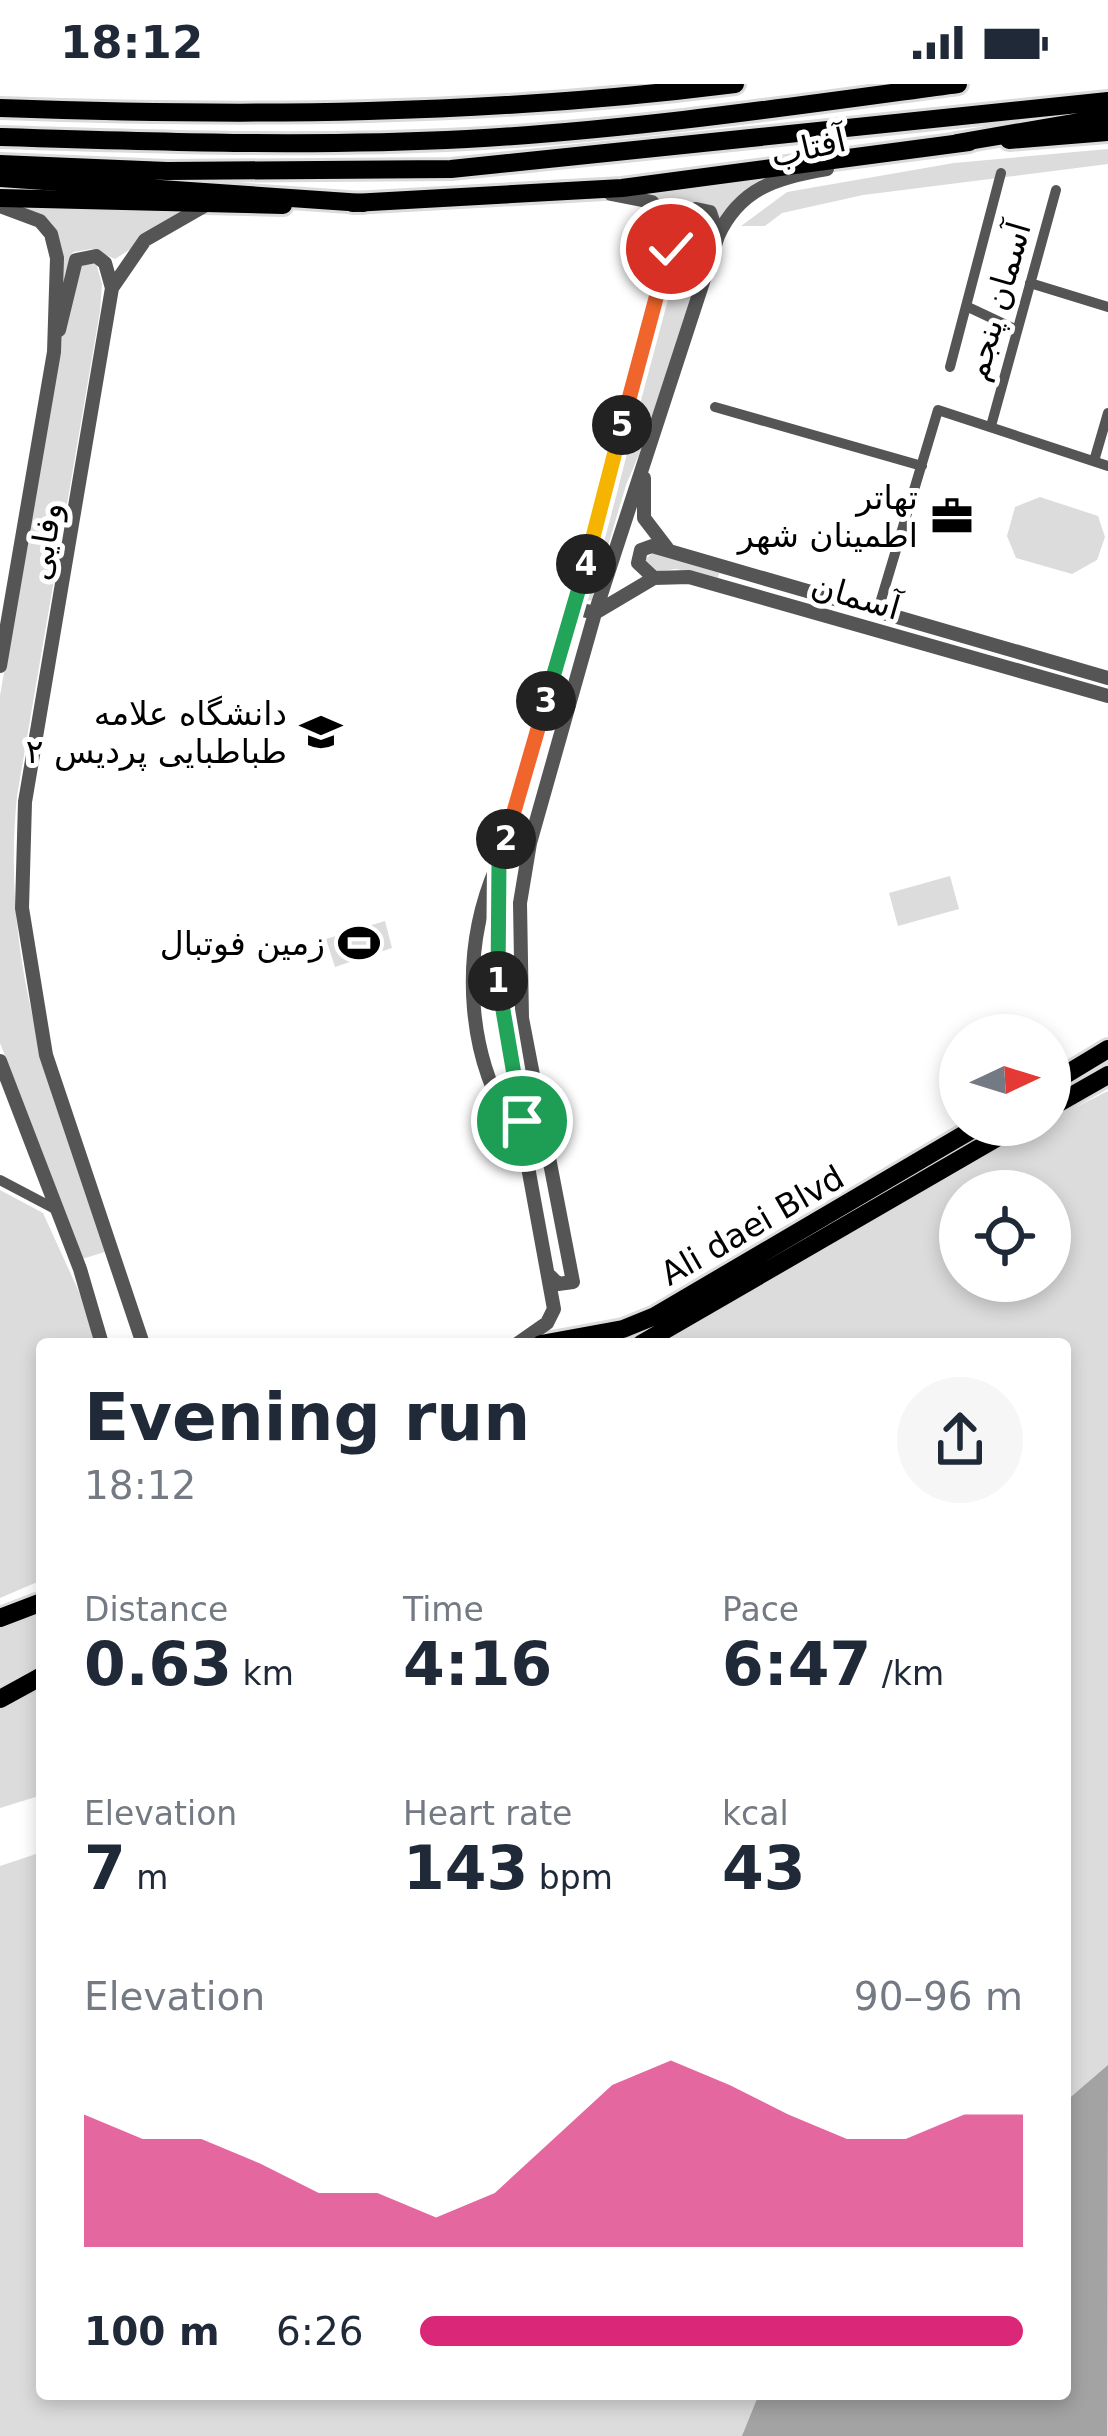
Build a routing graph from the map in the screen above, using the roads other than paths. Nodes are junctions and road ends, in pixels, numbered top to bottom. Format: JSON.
{"nodes":[{"id":1,"x":735,"y":84,"type":"edge"},
{"id":2,"x":958,"y":84,"type":"edge"},
{"id":3,"x":1108,"y":101,"type":"edge"},
{"id":4,"x":0,"y":108,"type":"edge"},
{"id":5,"x":1108,"y":117,"type":"edge"},
{"id":6,"x":0,"y":125,"type":"edge"},
{"id":7,"x":1108,"y":132,"type":"edge"},
{"id":8,"x":0,"y":136,"type":"edge"},
{"id":9,"x":31,"y":138,"type":"junction"},
{"id":10,"x":957,"y":143,"type":"junction"},
{"id":11,"x":890,"y":153,"type":"junction"},
{"id":12,"x":0,"y":164,"type":"edge"},
{"id":13,"x":1001,"y":172,"type":"dead end"},
{"id":14,"x":0,"y":178,"type":"edge"},
{"id":15,"x":1056,"y":190,"type":"dead end"},
{"id":16,"x":587,"y":191,"type":"junction"},
{"id":17,"x":0,"y":202,"type":"edge"},
{"id":18,"x":363,"y":203,"type":"junction"},
{"id":19,"x":206,"y":205,"type":"junction"},
{"id":20,"x":718,"y":236,"type":"junction"},
{"id":21,"x":671,"y":249,"type":"junction"},
{"id":22,"x":1030,"y":283,"type":"junction"},
{"id":23,"x":112,"y":288,"type":"junction"},
{"id":24,"x":968,"y":307,"type":"junction"},
{"id":25,"x":1108,"y":308,"type":"edge"},
{"id":26,"x":1017,"y":330,"type":"junction"},
{"id":27,"x":54,"y":352,"type":"junction"},
{"id":28,"x":950,"y":367,"type":"dead end"},
{"id":29,"x":715,"y":407,"type":"dead end"},
{"id":30,"x":1108,"y":413,"type":"edge"},
{"id":31,"x":991,"y":427,"type":"junction"},
{"id":32,"x":646,"y":455,"type":"junction"},
{"id":33,"x":1094,"y":461,"type":"junction"},
{"id":34,"x":922,"y":466,"type":"junction"},
{"id":35,"x":1108,"y":466,"type":"edge"},
{"id":36,"x":668,"y":548,"type":"junction"},
{"id":37,"x":654,"y":578,"type":"junction"},
{"id":38,"x":574,"y":608,"type":"junction"},
{"id":39,"x":878,"y":610,"type":"junction"},
{"id":40,"x":595,"y":613,"type":"junction"},
{"id":41,"x":0,"y":666,"type":"edge"},
{"id":42,"x":1108,"y":678,"type":"edge"},
{"id":43,"x":1108,"y":696,"type":"edge"},
{"id":44,"x":500,"y":858,"type":"junction"},
{"id":45,"x":1108,"y":1049,"type":"edge"},
{"id":46,"x":0,"y":1060,"type":"edge"},
{"id":47,"x":1071,"y":1071,"type":"edge"},
{"id":48,"x":1108,"y":1075,"type":"edge"},
{"id":49,"x":1071,"y":1096,"type":"edge"},
{"id":50,"x":526,"y":1145,"type":"junction"},
{"id":51,"x":944,"y":1146,"type":"edge"},
{"id":52,"x":983,"y":1146,"type":"edge"},
{"id":53,"x":0,"y":1180,"type":"edge"},
{"id":54,"x":57,"y":1210,"type":"junction"},
{"id":55,"x":550,"y":1276,"type":"junction"},
{"id":56,"x":100,"y":1338,"type":"edge"},
{"id":57,"x":141,"y":1338,"type":"edge"},
{"id":58,"x":526,"y":1338,"type":"edge"},
{"id":59,"x":574,"y":1338,"type":"edge"},
{"id":60,"x":651,"y":1338,"type":"edge"},
{"id":61,"x":36,"y":1604,"type":"edge"},
{"id":62,"x":0,"y":1618,"type":"edge"},
{"id":63,"x":36,"y":1679,"type":"edge"},
{"id":64,"x":0,"y":1699,"type":"edge"}],
"edges":[{"from":1,"to":4,"type":"main road"},
{"from":2,"to":9,"type":"main road"},
{"from":3,"to":12,"type":"main road"},
{"from":5,"to":10,"type":"main road"},
{"from":6,"to":9,"type":"main road"},
{"from":7,"to":10,"type":"main road"},
{"from":8,"to":9,"type":"main road"},
{"from":10,"to":11,"type":"main road"},
{"from":11,"to":16,"type":"main road"},
{"from":11,"to":20,"type":"street","name":"آفتاب"},
{"from":13,"to":24,"type":"street"},
{"from":14,"to":18,"type":"main road"},
{"from":15,"to":22,"type":"street","name":"آسمان پنجم"},
{"from":16,"to":18,"type":"main road"},
{"from":16,"to":21,"type":"street"},
{"from":17,"to":19,"type":"main road"},
{"from":17,"to":27,"type":"street","name":"وفایی"},
{"from":18,"to":19,"type":"main road"},
{"from":19,"to":23,"type":"street","name":"وفایی"},
{"from":20,"to":21,"type":"street"},
{"from":20,"to":32,"type":"street","name":"آفتاب"},
{"from":21,"to":38,"type":"street","name":"آفتاب"},
{"from":22,"to":25,"type":"street"},
{"from":22,"to":26,"type":"street","name":"آسمان پنجم"},
{"from":23,"to":27,"type":"street"},
{"from":23,"to":57,"type":"street","name":"وفایی"},
{"from":24,"to":26,"type":"street"},
{"from":24,"to":28,"type":"street"},
{"from":26,"to":31,"type":"street","name":"آسمان پنجم"},
{"from":27,"to":41,"type":"street","name":"وفایی"},
{"from":29,"to":34,"type":"street"},
{"from":30,"to":33,"type":"street"},
{"from":31,"to":33,"type":"street"},
{"from":31,"to":34,"type":"street"},
{"from":32,"to":36,"type":"street"},
{"from":32,"to":40,"type":"street","name":"آفتاب"},
{"from":33,"to":35,"type":"street"},
{"from":34,"to":39,"type":"street"},
{"from":36,"to":37,"type":"street"},
{"from":36,"to":39,"type":"street","name":"آسمان"},
{"from":37,"to":40,"type":"street"},
{"from":37,"to":43,"type":"street","name":"آسمان"},
{"from":38,"to":40,"type":"street"},
{"from":38,"to":44,"type":"street","name":"آفتاب"},
{"from":39,"to":42,"type":"street","name":"آسمان"},
{"from":40,"to":55,"type":"street","name":"آفتاب"},
{"from":44,"to":50,"type":"street","name":"آفتاب"},
{"from":44,"to":50,"type":"street"},
{"from":45,"to":47,"type":"main road"},
{"from":46,"to":54,"type":"street"},
{"from":48,"to":49,"type":"main road"},
{"from":50,"to":55,"type":"street","name":"آفتاب"},
{"from":51,"to":59,"type":"main road","name":"Ali daei Blvd"},
{"from":52,"to":60,"type":"main road","name":"Ali daei Blvd"},
{"from":53,"to":54,"type":"street"},
{"from":54,"to":56,"type":"street"},
{"from":55,"to":58,"type":"street","name":"آفتاب"},
{"from":61,"to":62,"type":"main road"},
{"from":63,"to":64,"type":"main road"}]}
